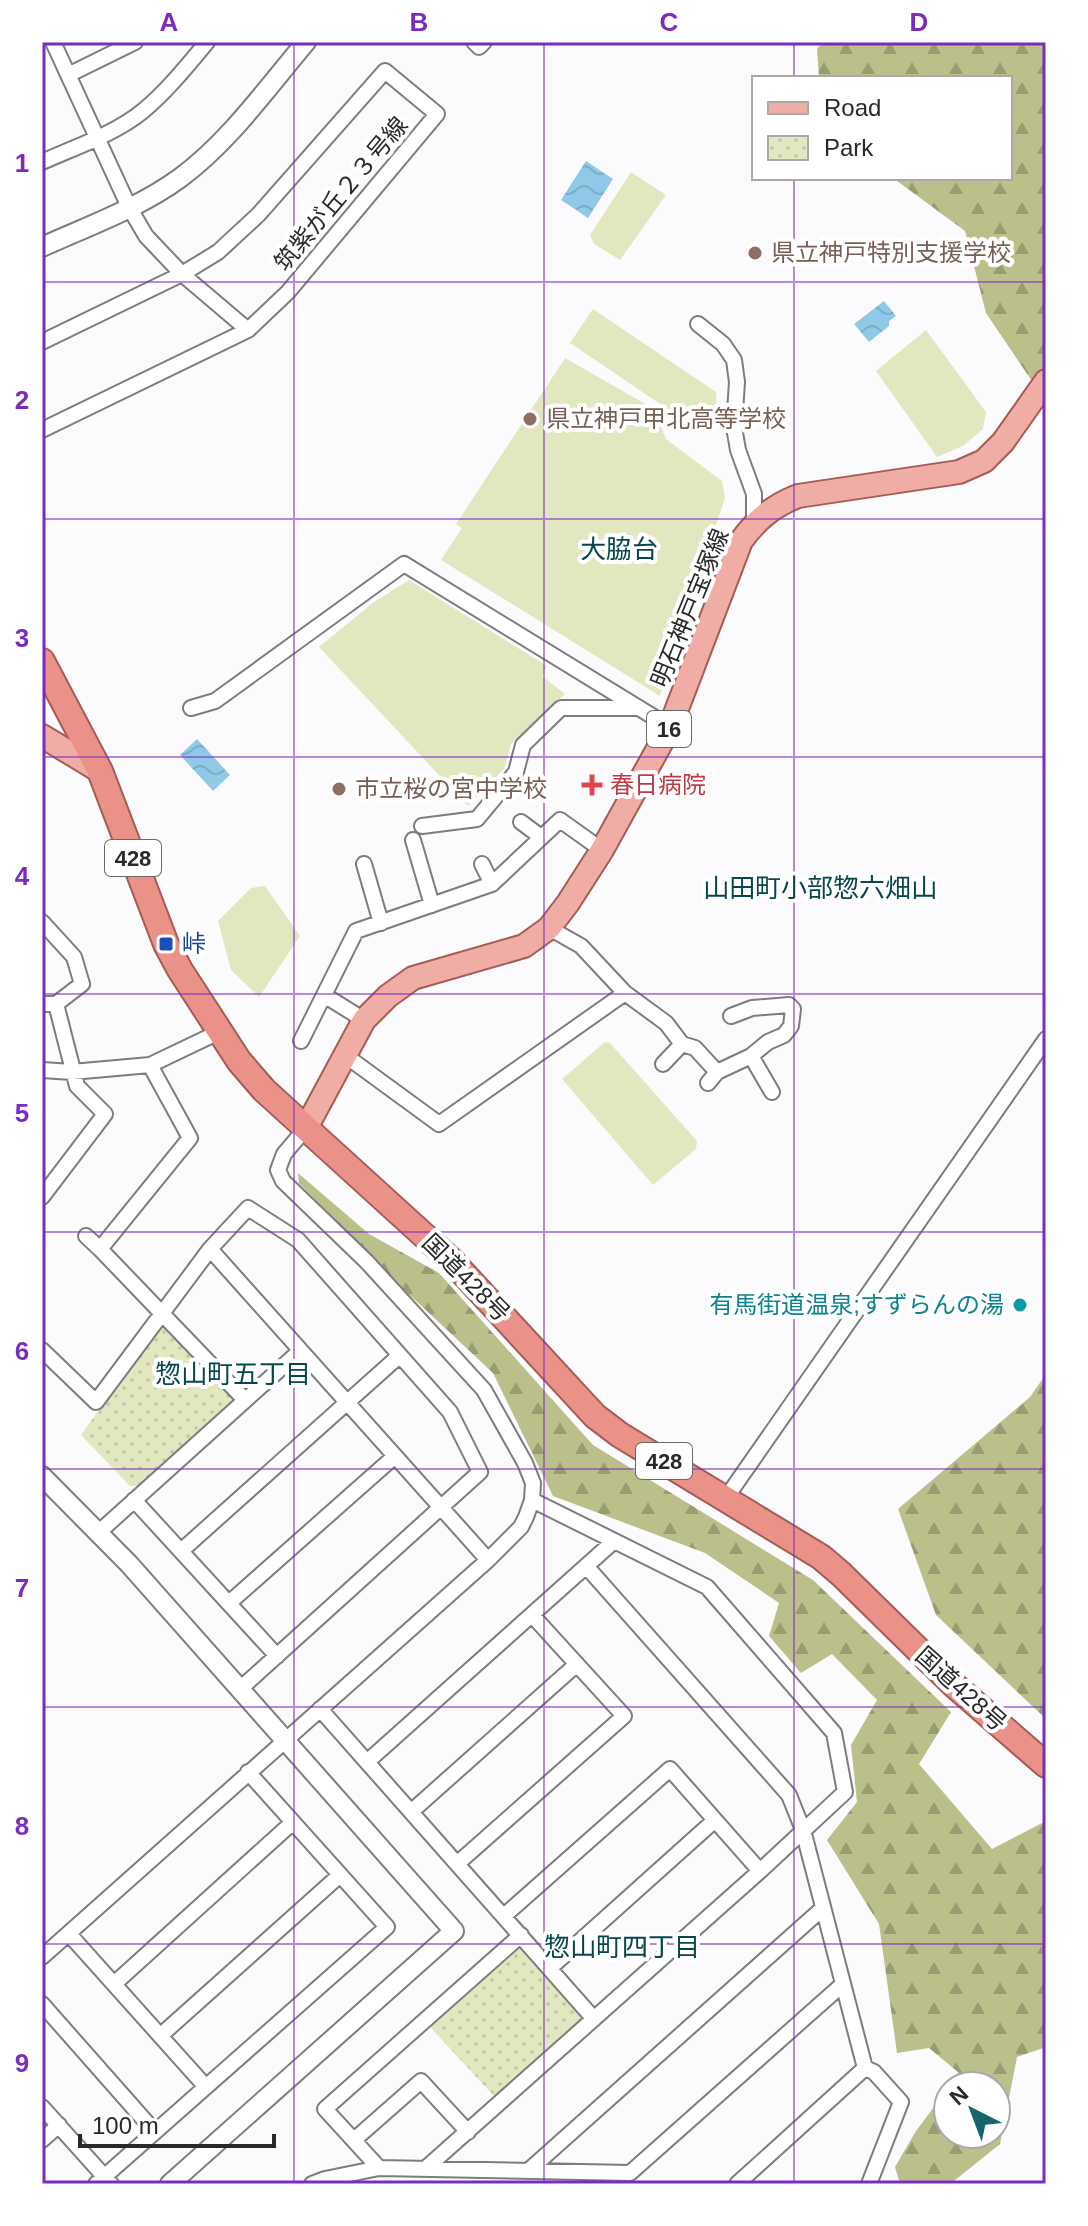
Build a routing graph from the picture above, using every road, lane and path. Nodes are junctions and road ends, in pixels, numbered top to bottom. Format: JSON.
{"nodes":[{"id":1,"x":53,"y":42,"type":"edge"},
{"id":2,"x":135,"y":42,"type":"edge"},
{"id":3,"x":306,"y":42,"type":"edge"},
{"id":4,"x":474,"y":42,"type":"edge"},
{"id":5,"x":484,"y":42,"type":"edge"},
{"id":6,"x":198,"y":45,"type":"edge"},
{"id":7,"x":68,"y":75,"type":"junction"},
{"id":8,"x":97,"y":138,"type":"junction"},
{"id":9,"x":42,"y":162,"type":"edge"},
{"id":10,"x":129,"y":207,"type":"junction"},
{"id":11,"x":42,"y":247,"type":"edge"},
{"id":12,"x":182,"y":274,"type":"junction"},
{"id":13,"x":698,"y":324,"type":"dead end"},
{"id":14,"x":248,"y":330,"type":"junction"},
{"id":15,"x":42,"y":342,"type":"edge"},
{"id":16,"x":1046,"y":381,"type":"edge"},
{"id":17,"x":42,"y":430,"type":"edge"},
{"id":18,"x":754,"y":523,"type":"junction"},
{"id":19,"x":42,"y":661,"type":"edge"},
{"id":20,"x":191,"y":708,"type":"dead end"},
{"id":21,"x":639,"y":708,"type":"junction"},
{"id":22,"x":670,"y":727,"type":"junction"},
{"id":23,"x":42,"y":736,"type":"edge"},
{"id":24,"x":100,"y":771,"type":"junction"},
{"id":25,"x":521,"y":822,"type":"dead end"},
{"id":26,"x":422,"y":826,"type":"dead end"},
{"id":27,"x":541,"y":837,"type":"junction"},
{"id":28,"x":413,"y":840,"type":"dead end"},
{"id":29,"x":602,"y":850,"type":"junction"},
{"id":30,"x":364,"y":864,"type":"dead end"},
{"id":31,"x":482,"y":864,"type":"dead end"},
{"id":32,"x":492,"y":884,"type":"junction"},
{"id":33,"x":432,"y":905,"type":"junction"},
{"id":34,"x":42,"y":922,"type":"edge"},
{"id":35,"x":381,"y":923,"type":"junction"},
{"id":36,"x":549,"y":928,"type":"junction"},
{"id":37,"x":625,"y":993,"type":"junction"},
{"id":38,"x":324,"y":995,"type":"junction"},
{"id":39,"x":49,"y":1004,"type":"edge"},
{"id":40,"x":731,"y":1016,"type":"dead end"},
{"id":41,"x":364,"y":1020,"type":"junction"},
{"id":42,"x":219,"y":1032,"type":"junction"},
{"id":43,"x":1046,"y":1039,"type":"edge"},
{"id":44,"x":301,"y":1041,"type":"dead end"},
{"id":45,"x":682,"y":1044,"type":"junction"},
{"id":46,"x":346,"y":1056,"type":"junction"},
{"id":47,"x":751,"y":1056,"type":"junction"},
{"id":48,"x":663,"y":1064,"type":"dead end"},
{"id":49,"x":150,"y":1065,"type":"junction"},
{"id":50,"x":42,"y":1070,"type":"edge"},
{"id":51,"x":72,"y":1072,"type":"junction"},
{"id":52,"x":772,"y":1092,"type":"dead end"},
{"id":53,"x":306,"y":1128,"type":"junction"},
{"id":54,"x":42,"y":1197,"type":"edge"},
{"id":55,"x":86,"y":1236,"type":"dead end"},
{"id":56,"x":100,"y":1249,"type":"junction"},
{"id":57,"x":210,"y":1249,"type":"junction"},
{"id":58,"x":163,"y":1313,"type":"junction"},
{"id":59,"x":42,"y":1350,"type":"edge"},
{"id":60,"x":300,"y":1351,"type":"junction"},
{"id":61,"x":399,"y":1356,"type":"junction"},
{"id":62,"x":245,"y":1400,"type":"junction"},
{"id":63,"x":347,"y":1403,"type":"junction"},
{"id":64,"x":395,"y":1456,"type":"junction"},
{"id":65,"x":42,"y":1476,"type":"edge"},
{"id":66,"x":726,"y":1498,"type":"junction"},
{"id":67,"x":134,"y":1500,"type":"junction"},
{"id":68,"x":532,"y":1500,"type":"junction"},
{"id":69,"x":442,"y":1508,"type":"junction"},
{"id":70,"x":98,"y":1533,"type":"junction"},
{"id":71,"x":613,"y":1542,"type":"junction"},
{"id":72,"x":181,"y":1551,"type":"junction"},
{"id":73,"x":488,"y":1560,"type":"junction"},
{"id":74,"x":586,"y":1566,"type":"junction"},
{"id":75,"x":229,"y":1603,"type":"junction"},
{"id":76,"x":532,"y":1615,"type":"junction"},
{"id":77,"x":277,"y":1656,"type":"junction"},
{"id":78,"x":577,"y":1664,"type":"junction"},
{"id":79,"x":240,"y":1689,"type":"junction"},
{"id":80,"x":320,"y":1709,"type":"junction"},
{"id":81,"x":286,"y":1740,"type":"junction"},
{"id":82,"x":368,"y":1761,"type":"junction"},
{"id":83,"x":1046,"y":1765,"type":"edge"},
{"id":84,"x":248,"y":1772,"type":"junction"},
{"id":85,"x":412,"y":1811,"type":"junction"},
{"id":86,"x":715,"y":1820,"type":"junction"},
{"id":87,"x":293,"y":1822,"type":"junction"},
{"id":88,"x":803,"y":1830,"type":"junction"},
{"id":89,"x":458,"y":1863,"type":"junction"},
{"id":90,"x":760,"y":1871,"type":"junction"},
{"id":91,"x":340,"y":1875,"type":"junction"},
{"id":92,"x":823,"y":1908,"type":"junction"},
{"id":93,"x":505,"y":1915,"type":"junction"},
{"id":94,"x":69,"y":1934,"type":"junction"},
{"id":95,"x":521,"y":1935,"type":"junction"},
{"id":96,"x":42,"y":1957,"type":"edge"},
{"id":97,"x":550,"y":1968,"type":"junction"},
{"id":98,"x":114,"y":1984,"type":"junction"},
{"id":99,"x":843,"y":1984,"type":"junction"},
{"id":100,"x":42,"y":2004,"type":"edge"},
{"id":101,"x":594,"y":2019,"type":"junction"},
{"id":102,"x":160,"y":2036,"type":"junction"},
{"id":103,"x":865,"y":2068,"type":"junction"},
{"id":104,"x":206,"y":2087,"type":"junction"},
{"id":105,"x":42,"y":2107,"type":"edge"},
{"id":106,"x":59,"y":2125,"type":"junction"},
{"id":107,"x":155,"y":2132,"type":"junction"},
{"id":108,"x":468,"y":2132,"type":"junction"},
{"id":109,"x":42,"y":2140,"type":"edge"},
{"id":110,"x":354,"y":2140,"type":"junction"},
{"id":111,"x":379,"y":2168,"type":"junction"},
{"id":112,"x":425,"y":2169,"type":"junction"},
{"id":113,"x":528,"y":2171,"type":"junction"},
{"id":114,"x":104,"y":2182,"type":"edge"},
{"id":115,"x":170,"y":2184,"type":"edge"},
{"id":116,"x":312,"y":2184,"type":"edge"},
{"id":117,"x":737,"y":2184,"type":"edge"},
{"id":118,"x":869,"y":2184,"type":"edge"}],
"edges":[{"from":1,"to":7,"type":"street"},
{"from":2,"to":7,"type":"street"},
{"from":3,"to":10,"type":"street"},
{"from":4,"to":5,"type":"street"},
{"from":6,"to":8,"type":"street"},
{"from":7,"to":8,"type":"street"},
{"from":8,"to":9,"type":"street"},
{"from":8,"to":10,"type":"street"},
{"from":10,"to":11,"type":"street"},
{"from":10,"to":12,"type":"street"},
{"from":12,"to":14,"type":"street"},
{"from":12,"to":14,"type":"street","name":"筑紫が丘２３号線"},
{"from":12,"to":15,"type":"street","name":"筑紫が丘２３号線"},
{"from":13,"to":18,"type":"street"},
{"from":14,"to":17,"type":"street","name":"筑紫が丘２３号線"},
{"from":16,"to":18,"type":"main road","name":"明石神戸宝塚線","number":"16"},
{"from":18,"to":22,"type":"main road","name":"明石神戸宝塚線","number":"16"},
{"from":19,"to":24,"type":"highway","name":"国道428号","number":"428"},
{"from":20,"to":21,"type":"street"},
{"from":21,"to":22,"type":"street"},
{"from":21,"to":26,"type":"street"},
{"from":22,"to":29,"type":"main road","name":"明石神戸宝塚線","number":"16"},
{"from":23,"to":24,"type":"main road"},
{"from":24,"to":42,"type":"highway","name":"国道428号","number":"428"},
{"from":25,"to":27,"type":"street"},
{"from":27,"to":29,"type":"street"},
{"from":27,"to":32,"type":"street"},
{"from":28,"to":33,"type":"street"},
{"from":29,"to":36,"type":"main road","name":"明石神戸宝塚線","number":"16"},
{"from":30,"to":35,"type":"street"},
{"from":31,"to":32,"type":"street"},
{"from":32,"to":33,"type":"street"},
{"from":33,"to":35,"type":"street"},
{"from":34,"to":39,"type":"street"},
{"from":35,"to":38,"type":"street"},
{"from":36,"to":37,"type":"street"},
{"from":36,"to":41,"type":"main road","name":"明石神戸宝塚線","number":"16"},
{"from":37,"to":45,"type":"street"},
{"from":37,"to":46,"type":"street"},
{"from":38,"to":41,"type":"street"},
{"from":38,"to":44,"type":"street"},
{"from":39,"to":51,"type":"street"},
{"from":40,"to":47,"type":"street"},
{"from":41,"to":46,"type":"main road","name":"明石神戸宝塚線","number":"16"},
{"from":42,"to":49,"type":"street"},
{"from":42,"to":53,"type":"highway","name":"国道428号","number":"428"},
{"from":43,"to":66,"type":"street"},
{"from":45,"to":47,"type":"street"},
{"from":45,"to":48,"type":"street"},
{"from":46,"to":53,"type":"main road","name":"明石神戸宝塚線","number":"16"},
{"from":47,"to":52,"type":"street"},
{"from":49,"to":51,"type":"street"},
{"from":49,"to":56,"type":"street"},
{"from":50,"to":51,"type":"street"},
{"from":51,"to":54,"type":"street"},
{"from":53,"to":66,"type":"highway","name":"国道428号","number":"428"},
{"from":53,"to":68,"type":"street"},
{"from":55,"to":56,"type":"street"},
{"from":56,"to":58,"type":"street"},
{"from":57,"to":58,"type":"street"},
{"from":57,"to":60,"type":"street"},
{"from":57,"to":61,"type":"street"},
{"from":58,"to":59,"type":"street"},
{"from":58,"to":62,"type":"street"},
{"from":60,"to":62,"type":"street"},
{"from":60,"to":63,"type":"street"},
{"from":61,"to":63,"type":"street"},
{"from":61,"to":69,"type":"street"},
{"from":62,"to":67,"type":"street"},
{"from":63,"to":64,"type":"street"},
{"from":63,"to":72,"type":"street"},
{"from":64,"to":69,"type":"street"},
{"from":64,"to":75,"type":"street"},
{"from":65,"to":70,"type":"street"},
{"from":66,"to":83,"type":"highway","name":"国道428号","number":"428"},
{"from":67,"to":70,"type":"street"},
{"from":67,"to":72,"type":"street"},
{"from":68,"to":71,"type":"street"},
{"from":68,"to":73,"type":"street"},
{"from":69,"to":73,"type":"street"},
{"from":69,"to":77,"type":"street"},
{"from":70,"to":79,"type":"street"},
{"from":71,"to":74,"type":"street"},
{"from":71,"to":88,"type":"street"},
{"from":72,"to":75,"type":"street"},
{"from":73,"to":80,"type":"street"},
{"from":74,"to":76,"type":"street"},
{"from":74,"to":88,"type":"street"},
{"from":75,"to":77,"type":"street"},
{"from":76,"to":78,"type":"street"},
{"from":76,"to":82,"type":"street"},
{"from":77,"to":79,"type":"street"},
{"from":78,"to":85,"type":"street"},
{"from":78,"to":89,"type":"street"},
{"from":79,"to":81,"type":"street"},
{"from":80,"to":81,"type":"street"},
{"from":80,"to":82,"type":"street"},
{"from":81,"to":84,"type":"street"},
{"from":81,"to":115,"type":"street"},
{"from":82,"to":85,"type":"street"},
{"from":84,"to":87,"type":"street"},
{"from":84,"to":94,"type":"street"},
{"from":85,"to":89,"type":"street"},
{"from":86,"to":90,"type":"street"},
{"from":86,"to":93,"type":"street"},
{"from":86,"to":97,"type":"street"},
{"from":87,"to":91,"type":"street"},
{"from":87,"to":98,"type":"street"},
{"from":88,"to":90,"type":"street"},
{"from":88,"to":92,"type":"street"},
{"from":89,"to":93,"type":"street"},
{"from":90,"to":101,"type":"street"},
{"from":91,"to":102,"type":"street"},
{"from":91,"to":104,"type":"street"},
{"from":92,"to":99,"type":"street"},
{"from":92,"to":113,"type":"street"},
{"from":93,"to":95,"type":"street"},
{"from":94,"to":96,"type":"street"},
{"from":94,"to":98,"type":"street"},
{"from":95,"to":97,"type":"street"},
{"from":95,"to":110,"type":"street"},
{"from":97,"to":101,"type":"street"},
{"from":98,"to":102,"type":"street"},
{"from":99,"to":103,"type":"street"},
{"from":99,"to":113,"type":"street"},
{"from":100,"to":107,"type":"street"},
{"from":101,"to":108,"type":"street"},
{"from":102,"to":104,"type":"street"},
{"from":103,"to":117,"type":"street"},
{"from":103,"to":118,"type":"street"},
{"from":104,"to":107,"type":"street"},
{"from":105,"to":106,"type":"street"},
{"from":106,"to":109,"type":"street"},
{"from":106,"to":114,"type":"street"},
{"from":107,"to":114,"type":"street"},
{"from":108,"to":110,"type":"street"},
{"from":108,"to":112,"type":"street"},
{"from":110,"to":111,"type":"street"},
{"from":111,"to":112,"type":"street"},
{"from":111,"to":116,"type":"street"},
{"from":112,"to":113,"type":"street"}]}
